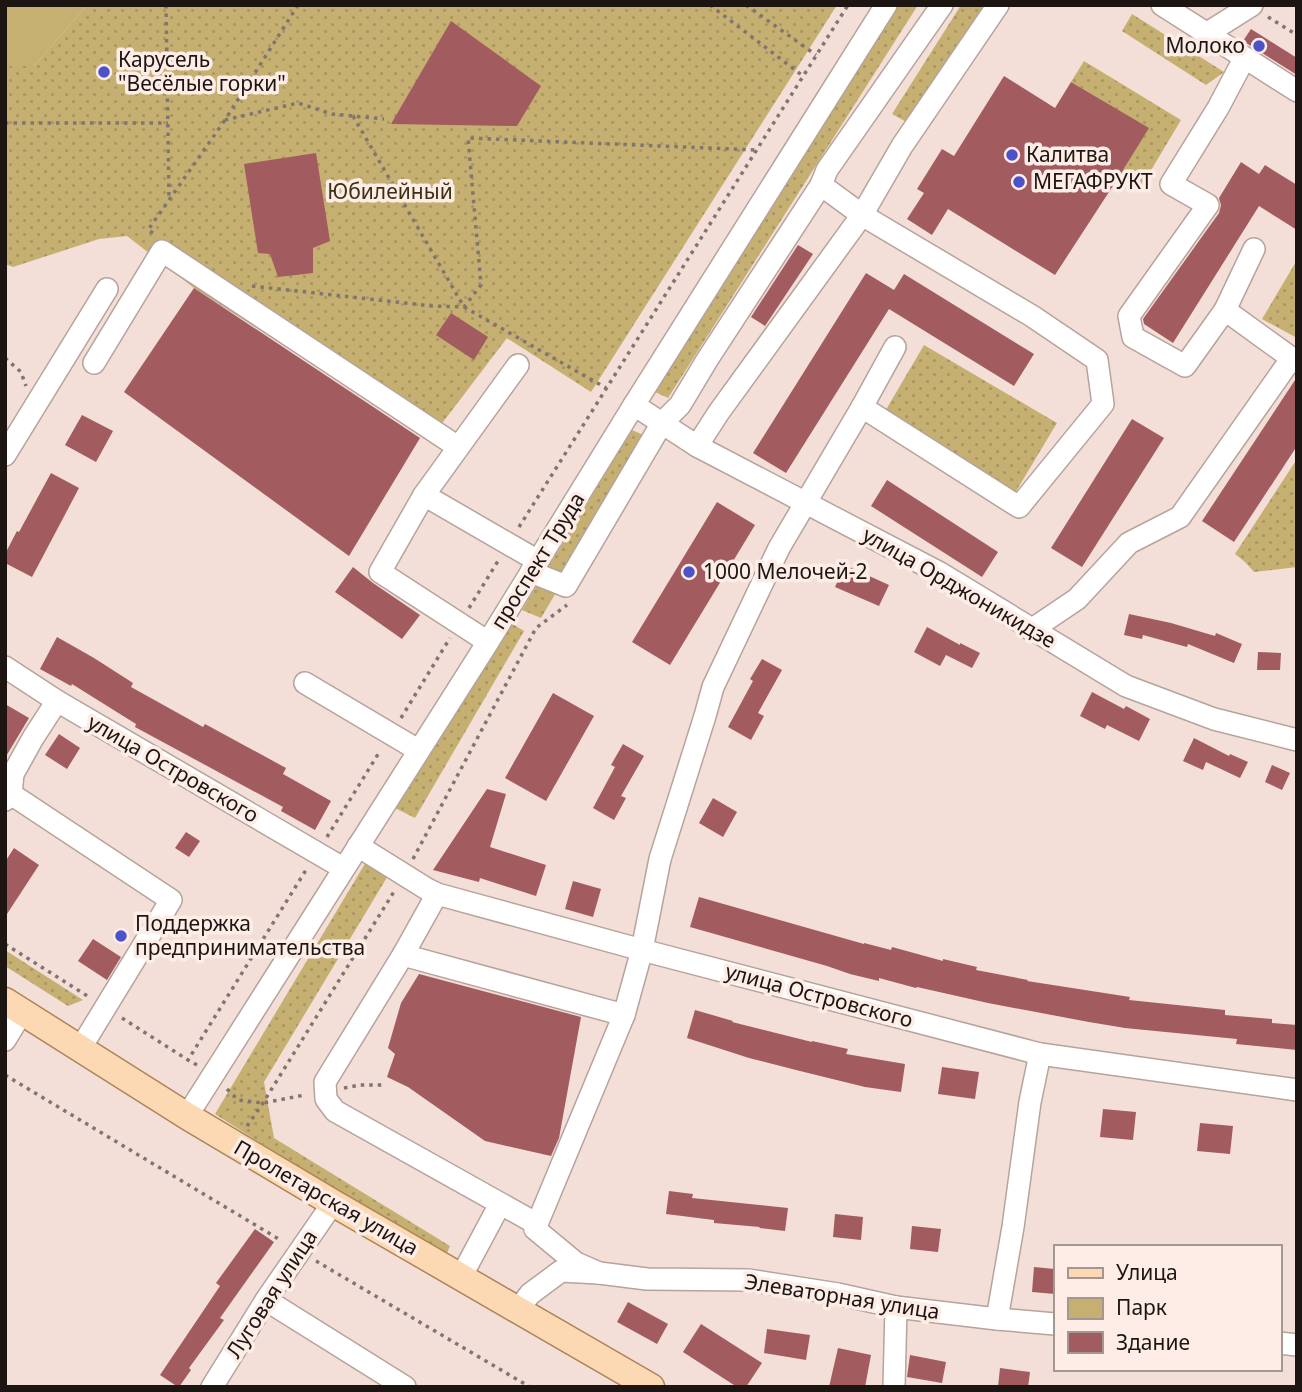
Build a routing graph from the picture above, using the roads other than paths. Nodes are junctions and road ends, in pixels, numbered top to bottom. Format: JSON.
{"nodes":[{"id":1,"x":886,"y":5,"type":"edge"},
{"id":2,"x":942,"y":5,"type":"edge"},
{"id":3,"x":998,"y":5,"type":"edge"},
{"id":4,"x":1161,"y":5,"type":"edge"},
{"id":5,"x":1252,"y":6,"type":"edge"},
{"id":6,"x":1206,"y":34,"type":"junction"},
{"id":7,"x":1244,"y":59,"type":"junction"},
{"id":8,"x":1297,"y":91,"type":"edge"},
{"id":9,"x":821,"y":185,"type":"junction"},
{"id":10,"x":862,"y":215,"type":"junction"},
{"id":11,"x":1254,"y":249,"type":"dead end"},
{"id":12,"x":107,"y":289,"type":"dead end"},
{"id":13,"x":1225,"y":310,"type":"junction"},
{"id":14,"x":895,"y":347,"type":"dead end"},
{"id":15,"x":1294,"y":360,"type":"edge"},
{"id":16,"x":94,"y":363,"type":"dead end"},
{"id":17,"x":518,"y":365,"type":"dead end"},
{"id":18,"x":634,"y":405,"type":"junction"},
{"id":19,"x":862,"y":407,"type":"junction"},
{"id":20,"x":662,"y":423,"type":"junction"},
{"id":21,"x":697,"y":446,"type":"junction"},
{"id":22,"x":458,"y":447,"type":"junction"},
{"id":23,"x":5,"y":455,"type":"edge"},
{"id":24,"x":424,"y":495,"type":"junction"},
{"id":25,"x":806,"y":504,"type":"junction"},
{"id":26,"x":534,"y":566,"type":"junction"},
{"id":27,"x":1031,"y":630,"type":"junction"},
{"id":28,"x":488,"y":642,"type":"junction"},
{"id":29,"x":5,"y":667,"type":"edge"},
{"id":30,"x":305,"y":683,"type":"dead end"},
{"id":31,"x":57,"y":701,"type":"junction"},
{"id":32,"x":1297,"y":740,"type":"edge"},
{"id":33,"x":418,"y":750,"type":"junction"},
{"id":34,"x":8,"y":797,"type":"edge"},
{"id":35,"x":358,"y":846,"type":"junction"},
{"id":36,"x":343,"y":868,"type":"junction"},
{"id":37,"x":437,"y":894,"type":"junction"},
{"id":38,"x":642,"y":950,"type":"junction"},
{"id":39,"x":403,"y":955,"type":"junction"},
{"id":40,"x":14,"y":1006,"type":"edge"},
{"id":41,"x":624,"y":1015,"type":"junction"},
{"id":42,"x":5,"y":1040,"type":"edge"},
{"id":43,"x":80,"y":1049,"type":"junction"},
{"id":44,"x":1040,"y":1054,"type":"junction"},
{"id":45,"x":1297,"y":1090,"type":"edge"},
{"id":46,"x":187,"y":1116,"type":"junction"},
{"id":47,"x":333,"y":1203,"type":"junction"},
{"id":48,"x":500,"y":1204,"type":"junction"},
{"id":49,"x":537,"y":1224,"type":"junction"},
{"id":50,"x":599,"y":1273,"type":"junction"},
{"id":51,"x":461,"y":1277,"type":"junction"},
{"id":52,"x":266,"y":1300,"type":"junction"},
{"id":53,"x":895,"y":1307,"type":"junction"},
{"id":54,"x":518,"y":1310,"type":"junction"},
{"id":55,"x":997,"y":1320,"type":"junction"},
{"id":56,"x":1054,"y":1324,"type":"edge"},
{"id":57,"x":212,"y":1387,"type":"edge"},
{"id":58,"x":405,"y":1387,"type":"edge"},
{"id":59,"x":651,"y":1387,"type":"edge"},
{"id":60,"x":894,"y":1387,"type":"edge"}],
"edges":[{"from":1,"to":18,"type":"street","name":"проспект Труда"},
{"from":2,"to":9,"type":"street"},
{"from":3,"to":10,"type":"street"},
{"from":4,"to":6,"type":"street"},
{"from":5,"to":6,"type":"street"},
{"from":6,"to":7,"type":"street"},
{"from":7,"to":8,"type":"street"},
{"from":7,"to":13,"type":"street"},
{"from":9,"to":10,"type":"street"},
{"from":9,"to":20,"type":"street"},
{"from":10,"to":19,"type":"street"},
{"from":10,"to":21,"type":"street"},
{"from":11,"to":13,"type":"street"},
{"from":12,"to":23,"type":"street"},
{"from":13,"to":15,"type":"street"},
{"from":14,"to":19,"type":"street"},
{"from":15,"to":27,"type":"street"},
{"from":16,"to":22,"type":"street"},
{"from":17,"to":22,"type":"street"},
{"from":18,"to":20,"type":"street","name":"улица Орджоникидзе"},
{"from":18,"to":26,"type":"street","name":"проспект Труда"},
{"from":19,"to":25,"type":"street"},
{"from":20,"to":21,"type":"street","name":"улица Орджоникидзе"},
{"from":20,"to":26,"type":"street"},
{"from":21,"to":25,"type":"street","name":"улица Орджоникидзе"},
{"from":22,"to":24,"type":"street"},
{"from":24,"to":26,"type":"street"},
{"from":24,"to":28,"type":"street"},
{"from":25,"to":27,"type":"street","name":"улица Орджоникидзе"},
{"from":25,"to":38,"type":"street"},
{"from":26,"to":28,"type":"street","name":"проспект Труда"},
{"from":27,"to":32,"type":"street","name":"улица Орджоникидзе"},
{"from":28,"to":33,"type":"street","name":"проспект Труда"},
{"from":29,"to":31,"type":"street","name":"улица Островского"},
{"from":30,"to":33,"type":"street"},
{"from":31,"to":34,"type":"street"},
{"from":31,"to":36,"type":"street","name":"улица Островского"},
{"from":33,"to":35,"type":"street","name":"проспект Труда"},
{"from":34,"to":43,"type":"street"},
{"from":35,"to":36,"type":"street","name":"проспект Труда"},
{"from":35,"to":37,"type":"street","name":"улица Островского"},
{"from":36,"to":46,"type":"street","name":"проспект Труда"},
{"from":37,"to":38,"type":"street","name":"улица Островского"},
{"from":37,"to":39,"type":"street"},
{"from":38,"to":41,"type":"street"},
{"from":38,"to":44,"type":"street","name":"улица Островского"},
{"from":39,"to":41,"type":"street"},
{"from":39,"to":48,"type":"street"},
{"from":40,"to":42,"type":"street"},
{"from":40,"to":43,"type":"main road","name":"Пролетарская улица"},
{"from":41,"to":49,"type":"street"},
{"from":43,"to":46,"type":"main road","name":"Пролетарская улица"},
{"from":44,"to":45,"type":"street","name":"улица Островского"},
{"from":44,"to":55,"type":"street"},
{"from":46,"to":47,"type":"main road","name":"Пролетарская улица"},
{"from":47,"to":51,"type":"main road","name":"Пролетарская улица"},
{"from":47,"to":52,"type":"street","name":"Луговая улица"},
{"from":48,"to":49,"type":"street"},
{"from":48,"to":51,"type":"street"},
{"from":49,"to":50,"type":"street"},
{"from":50,"to":53,"type":"street","name":"Элеваторная улица"},
{"from":50,"to":54,"type":"street","name":"Элеваторная улица"},
{"from":51,"to":54,"type":"main road","name":"Пролетарская улица"},
{"from":52,"to":57,"type":"street","name":"Луговая улица"},
{"from":52,"to":58,"type":"street"},
{"from":53,"to":55,"type":"street","name":"Элеваторная улица"},
{"from":53,"to":60,"type":"street"},
{"from":54,"to":59,"type":"main road","name":"Пролетарская улица"},
{"from":55,"to":56,"type":"street","name":"Элеваторная улица"}]}
